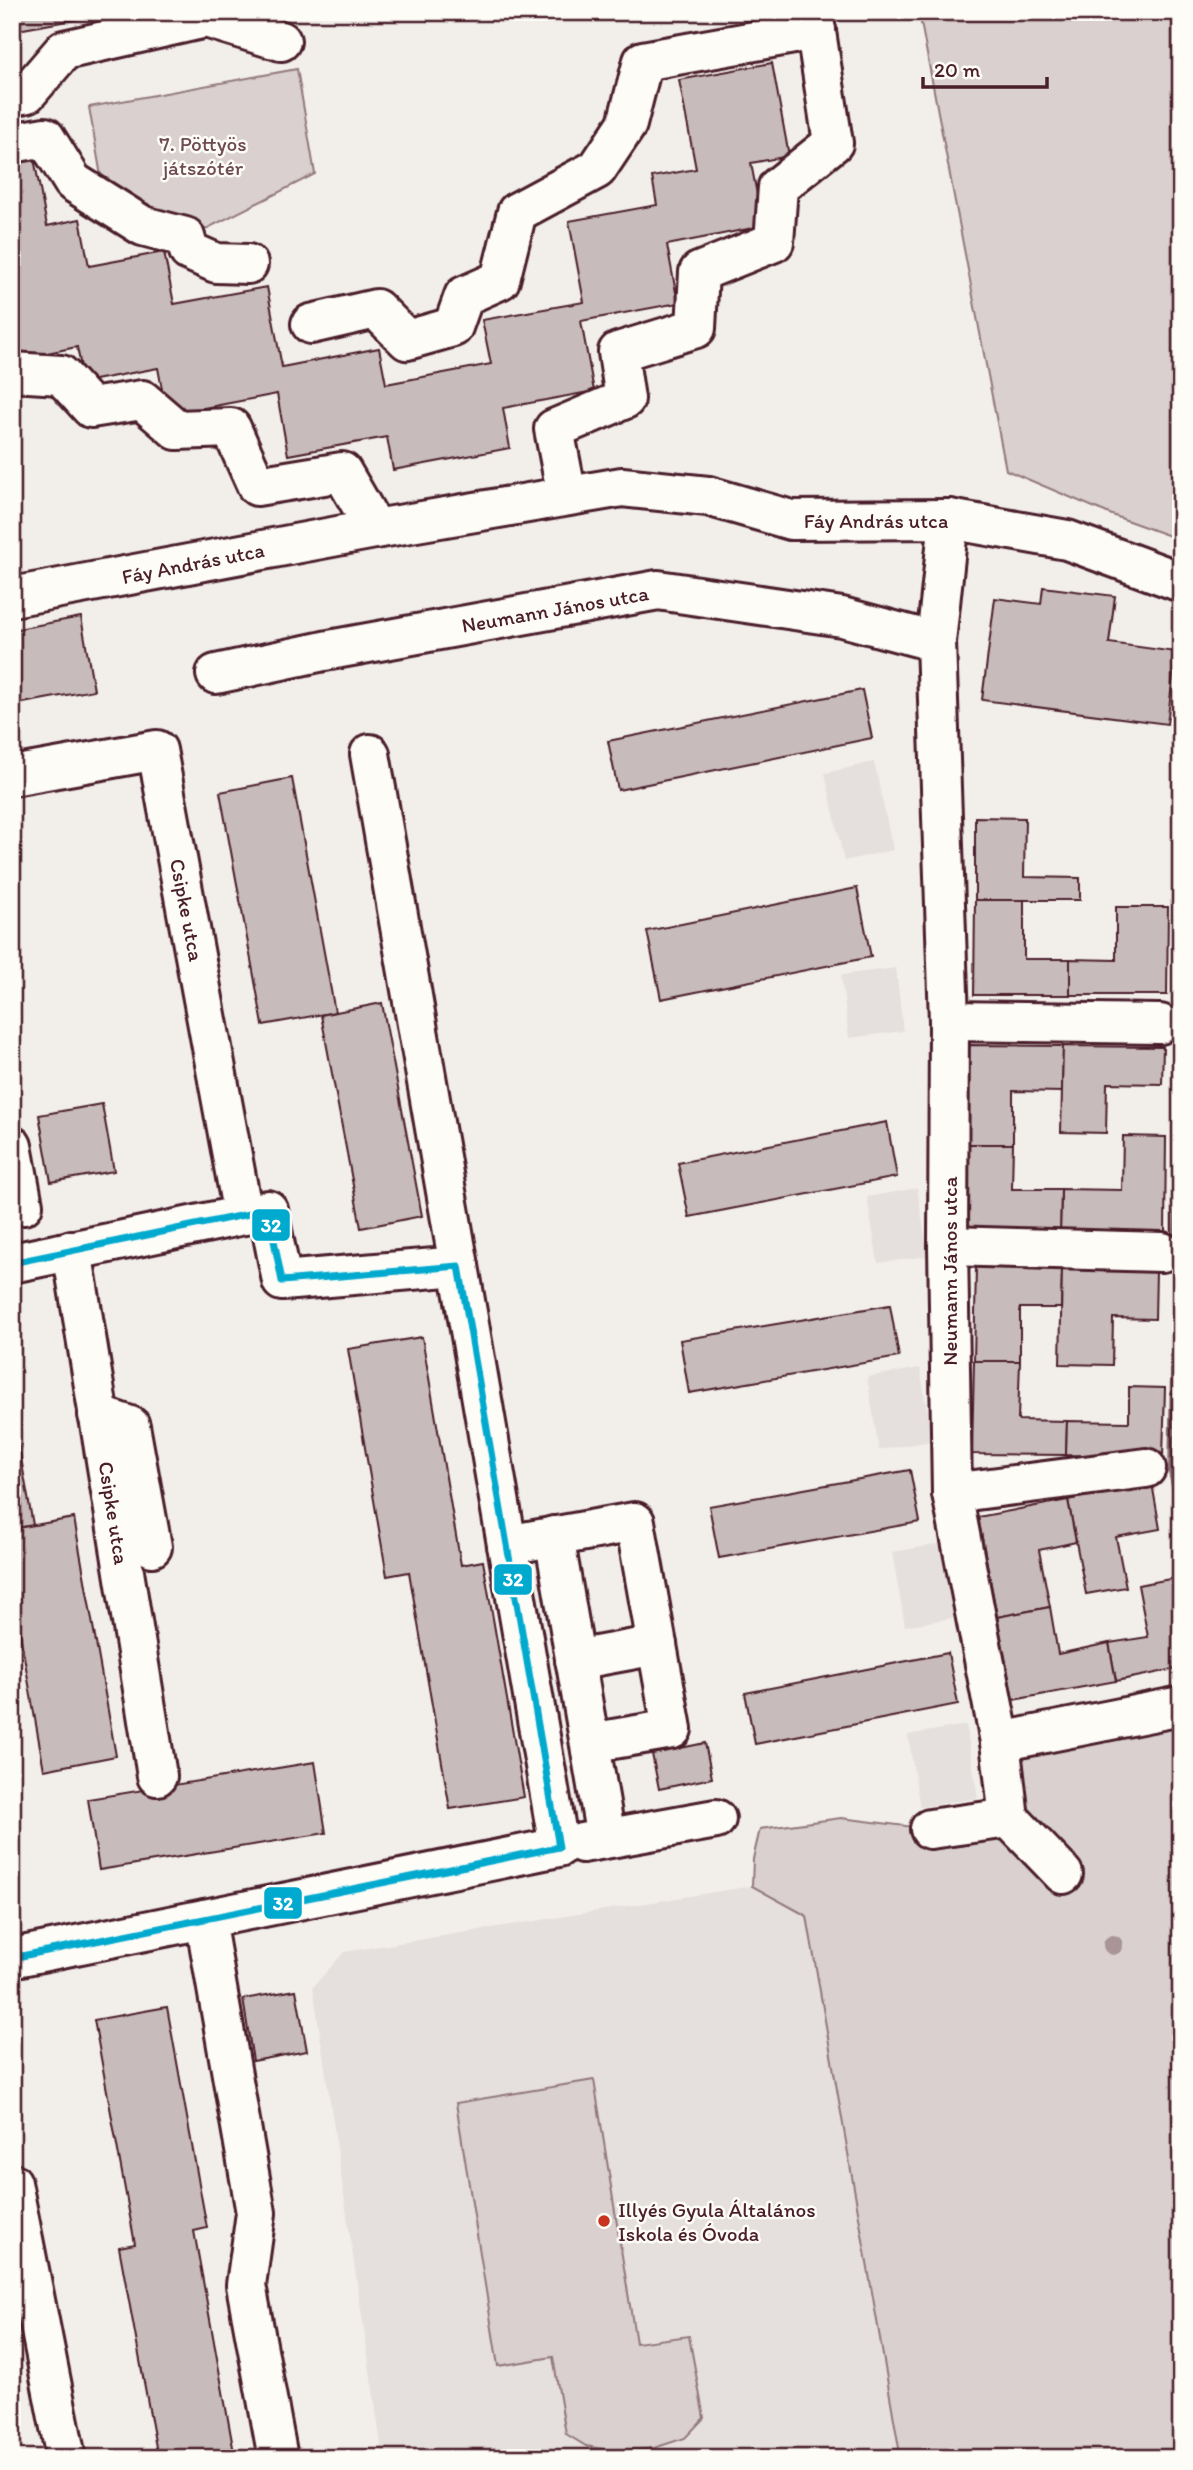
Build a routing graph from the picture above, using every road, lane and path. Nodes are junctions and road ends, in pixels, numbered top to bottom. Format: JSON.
{"nodes":[{"id":1,"x":815,"y":21,"type":"edge"},
{"id":2,"x":281,"y":41,"type":"dead end"},
{"id":3,"x":12,"y":96,"type":"edge"},
{"id":4,"x":12,"y":143,"type":"edge"},
{"id":5,"x":248,"y":264,"type":"dead end"},
{"id":6,"x":311,"y":324,"type":"dead end"},
{"id":7,"x":12,"y":372,"type":"edge"},
{"id":8,"x":567,"y":496,"type":"junction"},
{"id":9,"x":950,"y":519,"type":"junction"},
{"id":10,"x":374,"y":529,"type":"junction"},
{"id":11,"x":1181,"y":582,"type":"edge"},
{"id":12,"x":12,"y":597,"type":"edge"},
{"id":13,"x":936,"y":642,"type":"junction"},
{"id":14,"x":216,"y":674,"type":"dead end"},
{"id":15,"x":370,"y":754,"type":"dead end"},
{"id":16,"x":12,"y":776,"type":"edge"},
{"id":17,"x":949,"y":1021,"type":"junction"},
{"id":18,"x":1160,"y":1024,"type":"dead end"},
{"id":19,"x":12,"y":1146,"type":"edge"},
{"id":20,"x":23,"y":1205,"type":"dead end"},
{"id":21,"x":243,"y":1215,"type":"junction"},
{"id":22,"x":948,"y":1246,"type":"junction"},
{"id":23,"x":72,"y":1250,"type":"junction"},
{"id":24,"x":1161,"y":1252,"type":"dead end"},
{"id":25,"x":12,"y":1262,"type":"edge"},
{"id":26,"x":459,"y":1266,"type":"junction"},
{"id":27,"x":98,"y":1415,"type":"junction"},
{"id":28,"x":1146,"y":1468,"type":"dead end"},
{"id":29,"x":952,"y":1493,"type":"junction"},
{"id":30,"x":554,"y":1536,"type":"junction"},
{"id":31,"x":507,"y":1545,"type":"junction"},
{"id":32,"x":152,"y":1546,"type":"dead end"},
{"id":33,"x":657,"y":1645,"type":"junction"},
{"id":34,"x":575,"y":1660,"type":"junction"},
{"id":35,"x":1181,"y":1706,"type":"edge"},
{"id":36,"x":1000,"y":1742,"type":"junction"},
{"id":37,"x":590,"y":1743,"type":"junction"},
{"id":38,"x":157,"y":1776,"type":"dead end"},
{"id":39,"x":1009,"y":1818,"type":"junction"},
{"id":40,"x":716,"y":1819,"type":"dead end"},
{"id":41,"x":930,"y":1829,"type":"dead end"},
{"id":42,"x":606,"y":1838,"type":"junction"},
{"id":43,"x":559,"y":1847,"type":"junction"},
{"id":44,"x":1063,"y":1874,"type":"dead end"},
{"id":45,"x":205,"y":1919,"type":"junction"},
{"id":46,"x":12,"y":1958,"type":"edge"},
{"id":47,"x":12,"y":2183,"type":"edge"},
{"id":48,"x":66,"y":2458,"type":"edge"},
{"id":49,"x":278,"y":2458,"type":"edge"}],
"edges":[{"from":1,"to":6,"type":"street"},
{"from":1,"to":8,"type":"street"},
{"from":2,"to":3,"type":"street"},
{"from":4,"to":5,"type":"street"},
{"from":7,"to":10,"type":"street"},
{"from":8,"to":9,"type":"street","name":"Fáy András utca"},
{"from":8,"to":10,"type":"street","name":"Fáy András utca"},
{"from":9,"to":11,"type":"street","name":"Fáy András utca"},
{"from":9,"to":13,"type":"street","name":"Neumann János utca"},
{"from":10,"to":12,"type":"street","name":"Fáy András utca"},
{"from":13,"to":14,"type":"street","name":"Neumann János utca"},
{"from":13,"to":17,"type":"street","name":"Neumann János utca"},
{"from":15,"to":26,"type":"street"},
{"from":16,"to":21,"type":"street","name":"Csipke utca"},
{"from":17,"to":18,"type":"street"},
{"from":17,"to":22,"type":"street","name":"Neumann János utca"},
{"from":19,"to":20,"type":"street"},
{"from":21,"to":23,"type":"street"},
{"from":21,"to":26,"type":"street"},
{"from":22,"to":24,"type":"street"},
{"from":22,"to":29,"type":"street","name":"Neumann János utca"},
{"from":23,"to":25,"type":"street"},
{"from":23,"to":27,"type":"street","name":"Csipke utca"},
{"from":26,"to":31,"type":"street"},
{"from":27,"to":32,"type":"street"},
{"from":27,"to":38,"type":"street","name":"Csipke utca"},
{"from":28,"to":29,"type":"street"},
{"from":29,"to":36,"type":"street","name":"Neumann János utca"},
{"from":30,"to":31,"type":"street"},
{"from":30,"to":33,"type":"street"},
{"from":30,"to":34,"type":"street"},
{"from":31,"to":43,"type":"street"},
{"from":33,"to":34,"type":"street"},
{"from":33,"to":37,"type":"street"},
{"from":34,"to":37,"type":"street"},
{"from":35,"to":36,"type":"street"},
{"from":36,"to":39,"type":"street","name":"Neumann János utca"},
{"from":37,"to":42,"type":"street"},
{"from":39,"to":41,"type":"street"},
{"from":39,"to":44,"type":"street"},
{"from":40,"to":42,"type":"street"},
{"from":42,"to":43,"type":"street"},
{"from":43,"to":45,"type":"street"},
{"from":45,"to":46,"type":"street"},
{"from":45,"to":49,"type":"street"},
{"from":47,"to":48,"type":"street"}]}
